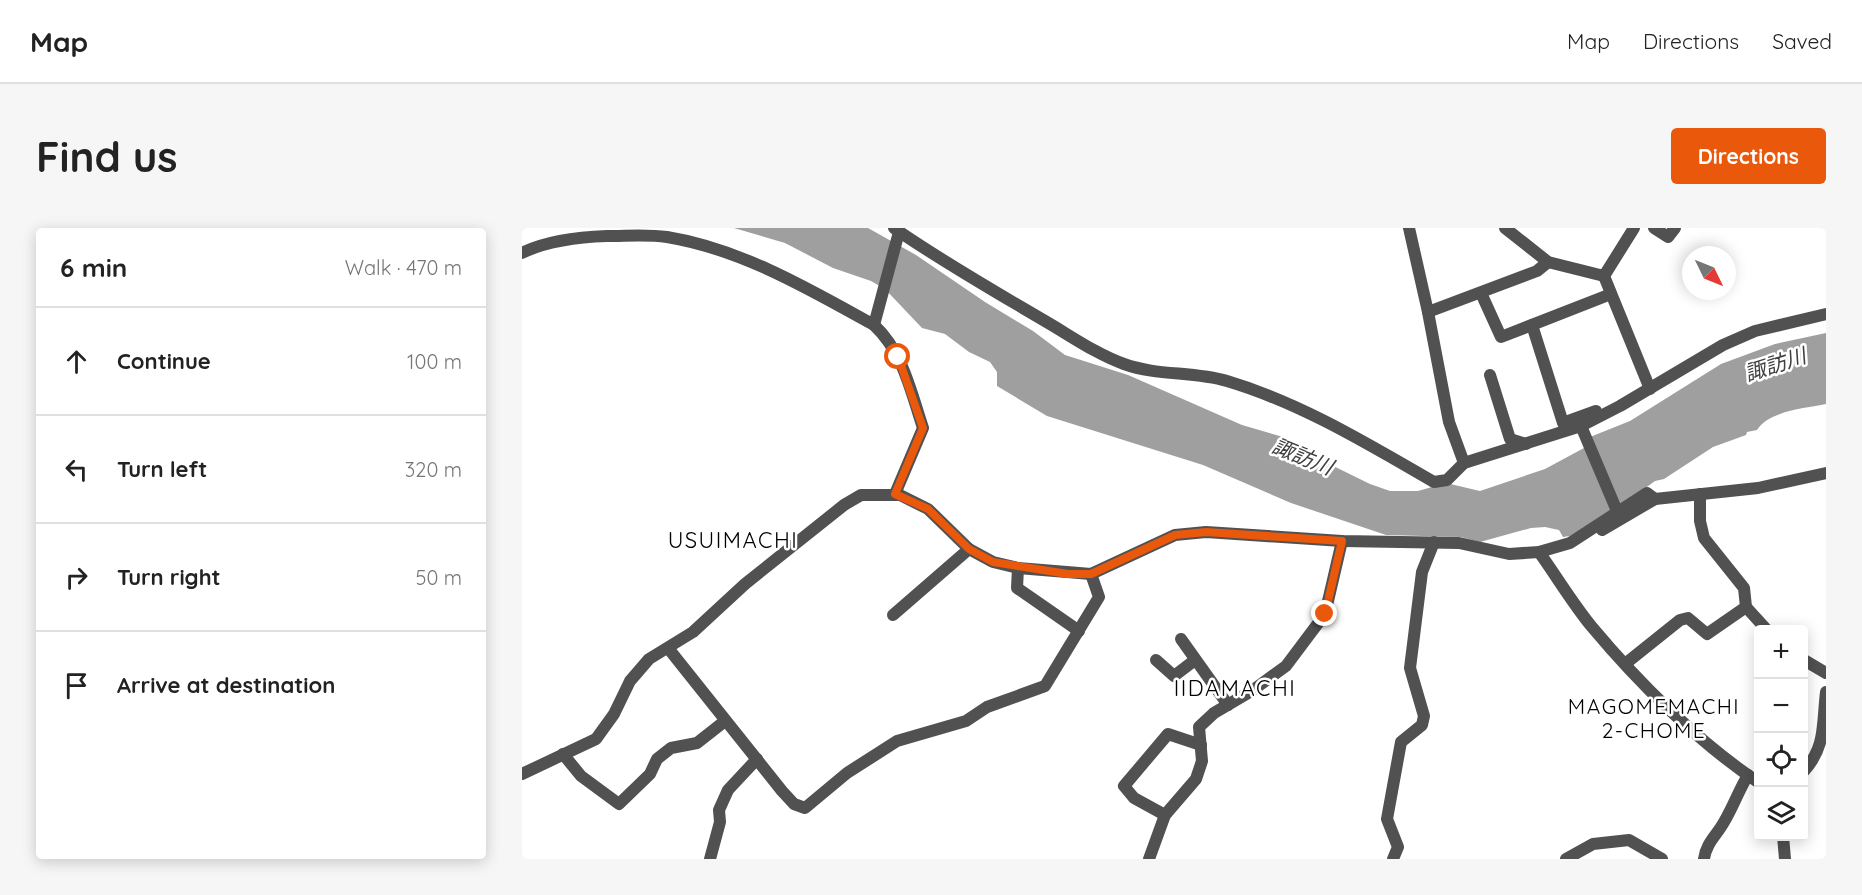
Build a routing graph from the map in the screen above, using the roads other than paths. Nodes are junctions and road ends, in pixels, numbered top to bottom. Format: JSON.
{"nodes":[{"id":1,"x":1409,"y":228,"type":"edge"},
{"id":2,"x":1505,"y":228,"type":"edge"},
{"id":3,"x":1634,"y":228,"type":"edge"},
{"id":4,"x":1654,"y":228,"type":"edge"},
{"id":5,"x":1675,"y":228,"type":"edge"},
{"id":6,"x":897,"y":230,"type":"edge"},
{"id":7,"x":522,"y":253,"type":"edge"},
{"id":8,"x":1548,"y":262,"type":"junction"},
{"id":9,"x":1604,"y":276,"type":"junction"},
{"id":10,"x":1481,"y":293,"type":"junction"},
{"id":11,"x":1611,"y":294,"type":"junction"},
{"id":12,"x":1428,"y":312,"type":"junction"},
{"id":13,"x":1826,"y":314,"type":"edge"},
{"id":14,"x":875,"y":320,"type":"junction"},
{"id":15,"x":1532,"y":325,"type":"junction"},
{"id":16,"x":1490,"y":375,"type":"dead end"},
{"id":17,"x":1650,"y":389,"type":"junction"},
{"id":18,"x":1608,"y":413,"type":"junction"},
{"id":19,"x":1582,"y":428,"type":"junction"},
{"id":20,"x":1526,"y":444,"type":"junction"},
{"id":21,"x":1464,"y":463,"type":"junction"},
{"id":22,"x":1826,"y":473,"type":"edge"},
{"id":23,"x":895,"y":494,"type":"junction"},
{"id":24,"x":1700,"y":494,"type":"junction"},
{"id":25,"x":1655,"y":499,"type":"junction"},
{"id":26,"x":1617,"y":510,"type":"junction"},
{"id":27,"x":1342,"y":541,"type":"junction"},
{"id":28,"x":1434,"y":542,"type":"junction"},
{"id":29,"x":1570,"y":543,"type":"junction"},
{"id":30,"x":969,"y":549,"type":"junction"},
{"id":31,"x":1539,"y":552,"type":"junction"},
{"id":32,"x":1018,"y":568,"type":"junction"},
{"id":33,"x":1091,"y":574,"type":"junction"},
{"id":34,"x":1746,"y":606,"type":"junction"},
{"id":35,"x":893,"y":615,"type":"dead end"},
{"id":36,"x":1762,"y":625,"type":"edge"},
{"id":37,"x":1078,"y":631,"type":"junction"},
{"id":38,"x":1181,"y":639,"type":"dead end"},
{"id":39,"x":668,"y":648,"type":"junction"},
{"id":40,"x":1156,"y":660,"type":"dead end"},
{"id":41,"x":1195,"y":660,"type":"junction"},
{"id":42,"x":1808,"y":663,"type":"edge"},
{"id":43,"x":1625,"y":664,"type":"junction"},
{"id":44,"x":1826,"y":673,"type":"edge"},
{"id":45,"x":1826,"y":692,"type":"edge"},
{"id":46,"x":1228,"y":705,"type":"junction"},
{"id":47,"x":725,"y":721,"type":"junction"},
{"id":48,"x":1201,"y":745,"type":"junction"},
{"id":49,"x":563,"y":754,"type":"junction"},
{"id":50,"x":757,"y":759,"type":"junction"},
{"id":51,"x":1808,"y":766,"type":"edge"},
{"id":52,"x":522,"y":774,"type":"edge"},
{"id":53,"x":1753,"y":778,"type":"edge"},
{"id":54,"x":1165,"y":815,"type":"junction"},
{"id":55,"x":1783,"y":841,"type":"edge"},
{"id":56,"x":710,"y":859,"type":"edge"},
{"id":57,"x":1149,"y":859,"type":"edge"},
{"id":58,"x":1393,"y":859,"type":"edge"},
{"id":59,"x":1566,"y":859,"type":"edge"},
{"id":60,"x":1662,"y":859,"type":"edge"},
{"id":61,"x":1704,"y":859,"type":"edge"},
{"id":62,"x":1785,"y":859,"type":"edge"}],
"edges":[{"from":1,"to":12,"type":"street"},
{"from":2,"to":8,"type":"street"},
{"from":3,"to":9,"type":"street"},
{"from":4,"to":5,"type":"street"},
{"from":6,"to":14,"type":"street"},
{"from":6,"to":21,"type":"street"},
{"from":7,"to":14,"type":"street"},
{"from":8,"to":9,"type":"street"},
{"from":8,"to":10,"type":"street"},
{"from":9,"to":11,"type":"street"},
{"from":10,"to":12,"type":"street"},
{"from":10,"to":15,"type":"street"},
{"from":11,"to":15,"type":"street"},
{"from":11,"to":17,"type":"street"},
{"from":12,"to":21,"type":"street"},
{"from":13,"to":17,"type":"street"},
{"from":14,"to":23,"type":"street"},
{"from":15,"to":18,"type":"street"},
{"from":16,"to":20,"type":"street"},
{"from":17,"to":18,"type":"street"},
{"from":18,"to":19,"type":"street"},
{"from":19,"to":20,"type":"street"},
{"from":19,"to":26,"type":"street"},
{"from":20,"to":21,"type":"street"},
{"from":22,"to":24,"type":"street"},
{"from":23,"to":30,"type":"street"},
{"from":23,"to":39,"type":"street"},
{"from":24,"to":25,"type":"street"},
{"from":24,"to":34,"type":"street"},
{"from":25,"to":26,"type":"street"},
{"from":25,"to":29,"type":"street"},
{"from":26,"to":29,"type":"street"},
{"from":27,"to":28,"type":"street"},
{"from":27,"to":33,"type":"street"},
{"from":27,"to":46,"type":"street"},
{"from":28,"to":31,"type":"street"},
{"from":28,"to":58,"type":"street"},
{"from":29,"to":31,"type":"street"},
{"from":30,"to":32,"type":"street"},
{"from":30,"to":35,"type":"street"},
{"from":31,"to":43,"type":"street"},
{"from":32,"to":33,"type":"street"},
{"from":32,"to":37,"type":"street"},
{"from":33,"to":37,"type":"street"},
{"from":34,"to":36,"type":"street"},
{"from":34,"to":43,"type":"street"},
{"from":37,"to":50,"type":"street"},
{"from":38,"to":41,"type":"street"},
{"from":39,"to":47,"type":"street"},
{"from":39,"to":49,"type":"street"},
{"from":40,"to":41,"type":"street"},
{"from":41,"to":46,"type":"street"},
{"from":42,"to":44,"type":"street"},
{"from":43,"to":53,"type":"street"},
{"from":45,"to":51,"type":"street"},
{"from":46,"to":48,"type":"street"},
{"from":47,"to":49,"type":"street"},
{"from":47,"to":50,"type":"street"},
{"from":48,"to":54,"type":"street"},
{"from":48,"to":54,"type":"street"},
{"from":49,"to":52,"type":"street"},
{"from":50,"to":56,"type":"street"},
{"from":53,"to":61,"type":"street"},
{"from":54,"to":57,"type":"street"},
{"from":55,"to":62,"type":"street"},
{"from":59,"to":60,"type":"street"}]}
